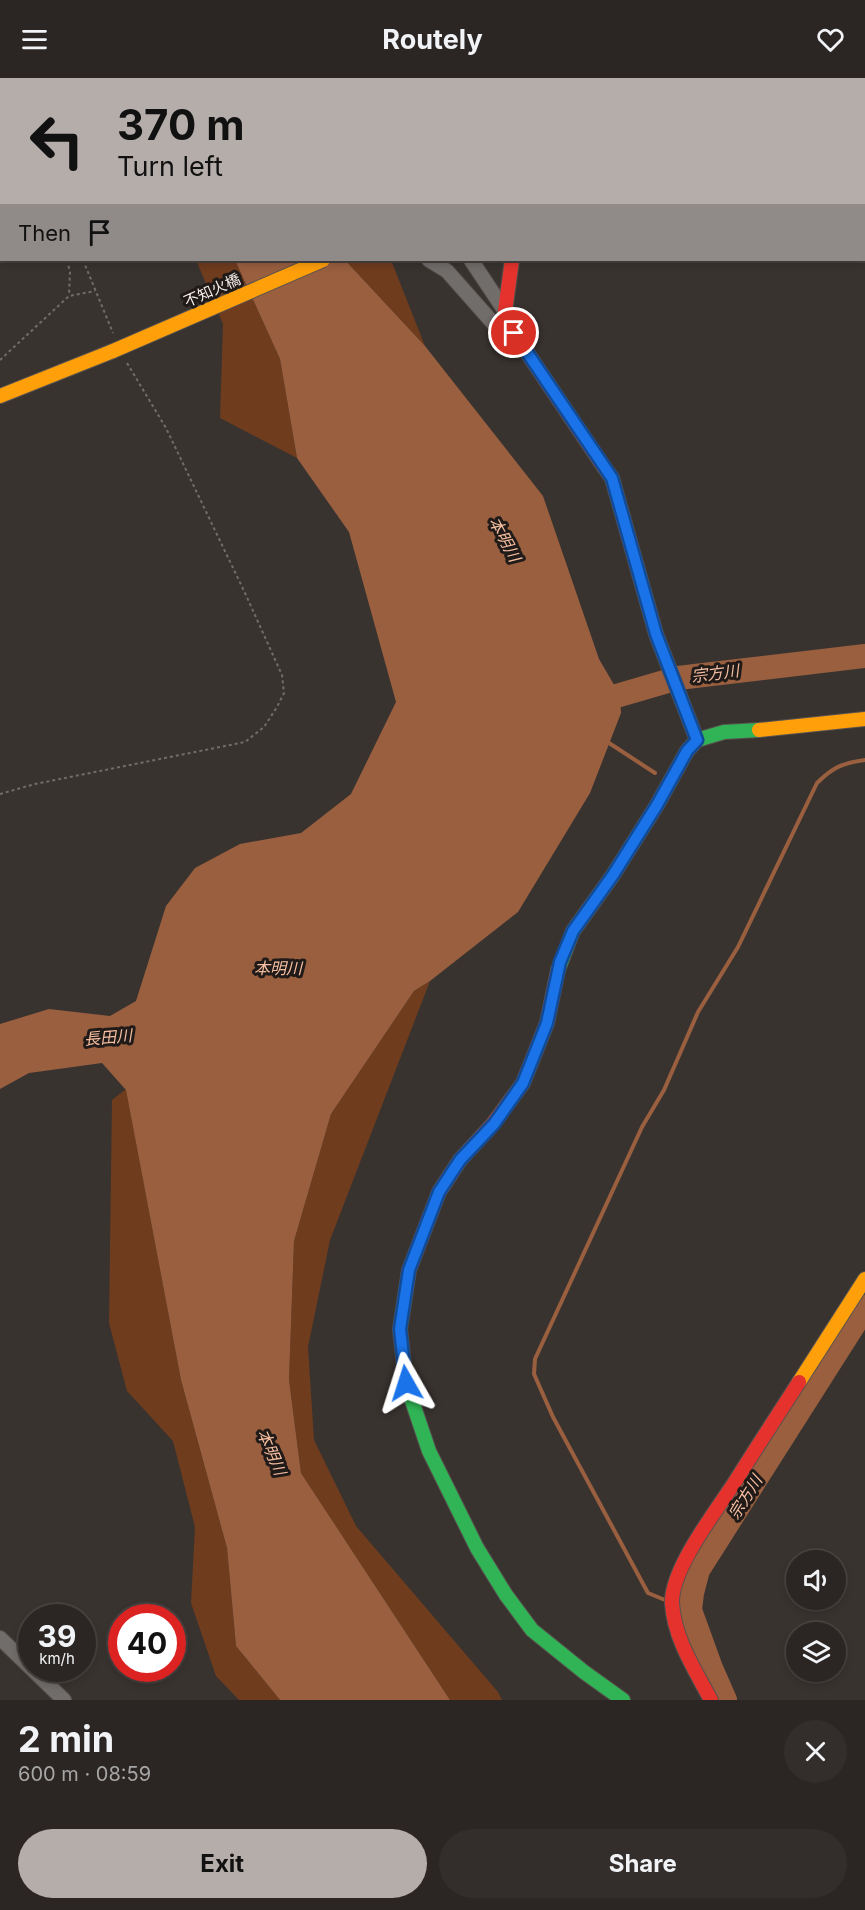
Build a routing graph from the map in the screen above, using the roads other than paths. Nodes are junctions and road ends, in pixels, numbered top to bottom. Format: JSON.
{"nodes":[{"id":1,"x":321,"y":261,"type":"edge"},
{"id":2,"x":431,"y":261,"type":"edge"},
{"id":3,"x":472,"y":261,"type":"edge"},
{"id":4,"x":512,"y":261,"type":"edge"},
{"id":5,"x":505,"y":311,"type":"junction"},
{"id":6,"x":514,"y":333,"type":"junction"},
{"id":7,"x":0,"y":396,"type":"edge"},
{"id":8,"x":865,"y":719,"type":"edge"},
{"id":9,"x":697,"y":740,"type":"junction"},
{"id":10,"x":865,"y":1279,"type":"edge"},
{"id":11,"x":0,"y":1638,"type":"edge"},
{"id":12,"x":64,"y":1700,"type":"edge"},
{"id":13,"x":623,"y":1700,"type":"edge"},
{"id":14,"x":711,"y":1700,"type":"edge"}],
"edges":[{"from":1,"to":7,"type":"street","name":"不知火橋","bridge":true},
{"from":2,"to":6,"type":"street"},
{"from":3,"to":5,"type":"street"},
{"from":4,"to":5,"type":"street"},
{"from":5,"to":6,"type":"street"},
{"from":6,"to":9,"type":"street"},
{"from":8,"to":9,"type":"street"},
{"from":9,"to":13,"type":"street"},
{"from":10,"to":14,"type":"street"},
{"from":11,"to":12,"type":"street"}]}
